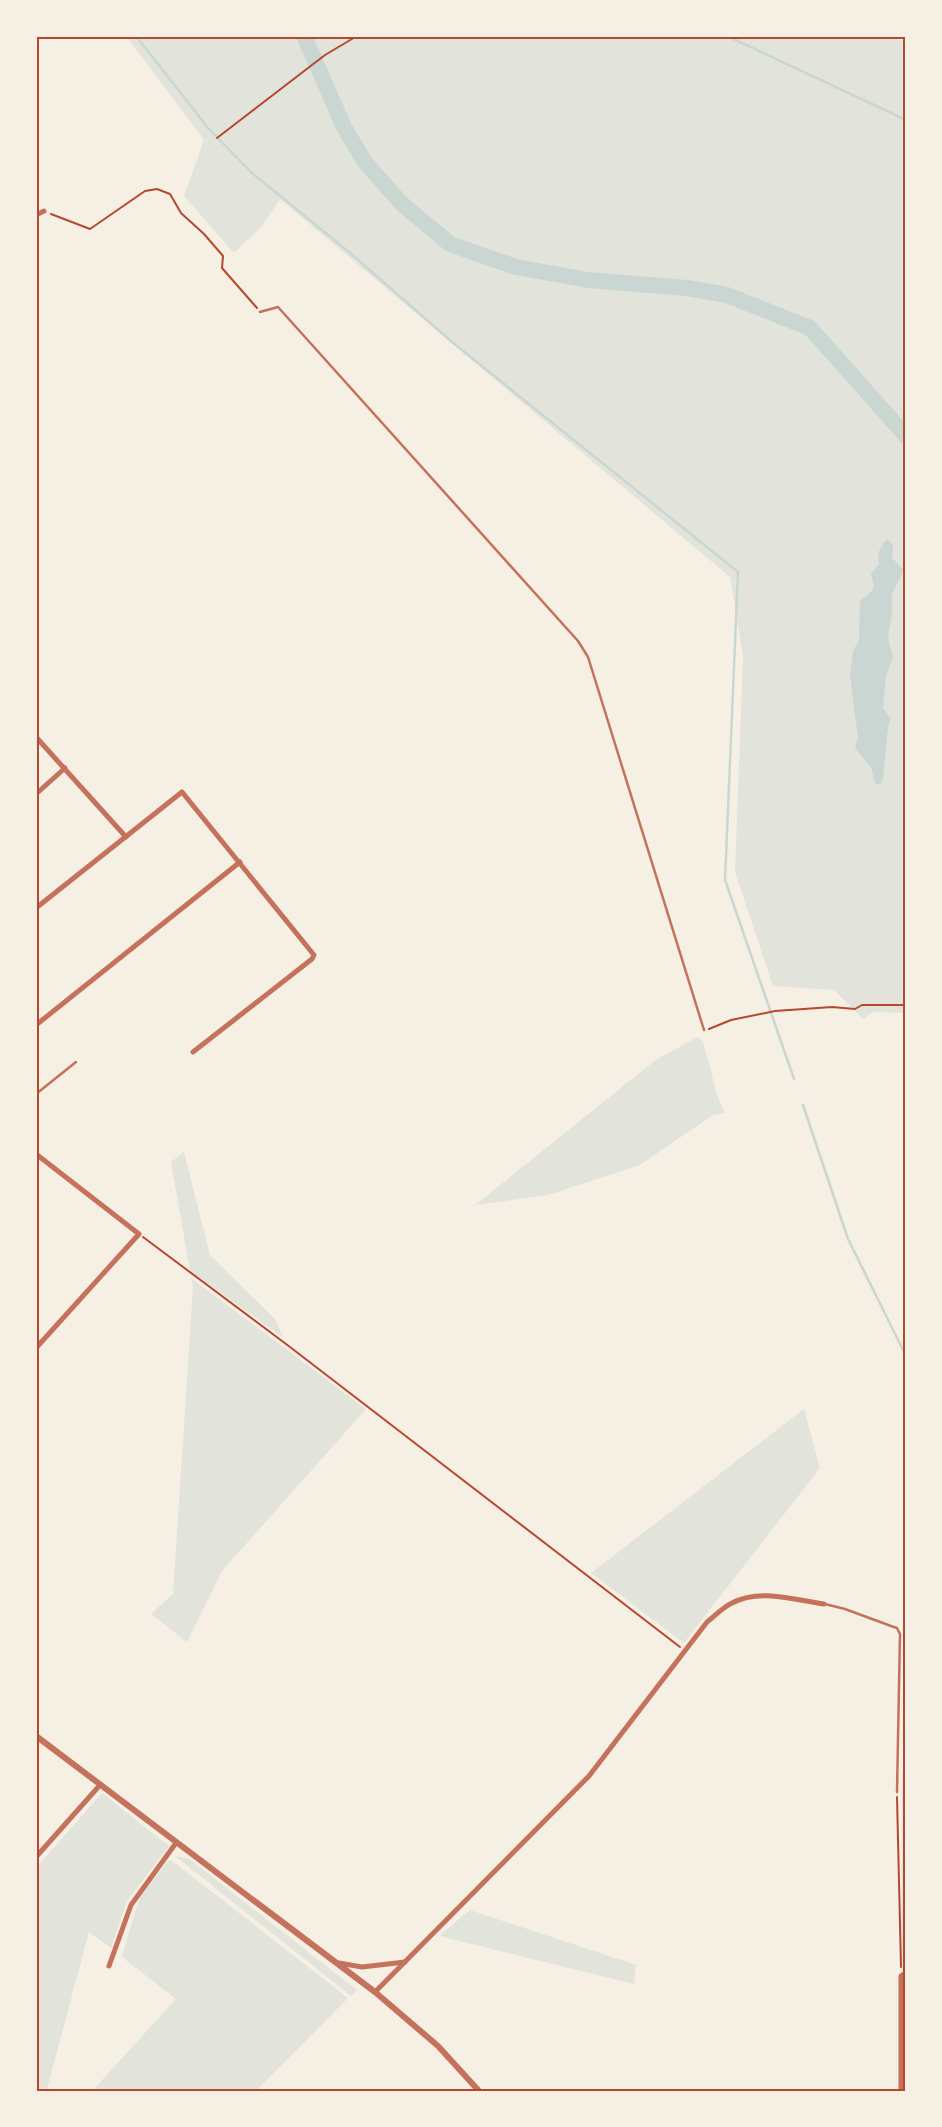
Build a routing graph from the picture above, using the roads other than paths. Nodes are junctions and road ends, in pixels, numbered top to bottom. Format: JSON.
{"nodes":[{"id":1,"x":44,"y":212,"type":"road end"},
{"id":2,"x":36,"y":215,"type":"edge"},
{"id":3,"x":260,"y":312,"type":"road end"},
{"id":4,"x":36,"y":737,"type":"edge"},
{"id":5,"x":64,"y":768,"type":"junction"},
{"id":6,"x":36,"y":794,"type":"edge"},
{"id":7,"x":126,"y":837,"type":"junction"},
{"id":8,"x":240,"y":862,"type":"junction"},
{"id":9,"x":36,"y":908,"type":"edge"},
{"id":10,"x":36,"y":1025,"type":"edge"},
{"id":11,"x":704,"y":1030,"type":"road end"},
{"id":12,"x":193,"y":1052,"type":"dead end"},
{"id":13,"x":76,"y":1062,"type":"dead end"},
{"id":14,"x":36,"y":1094,"type":"edge"},
{"id":15,"x":36,"y":1154,"type":"edge"},
{"id":16,"x":36,"y":1348,"type":"edge"},
{"id":17,"x":824,"y":1604,"type":"joint"},
{"id":18,"x":36,"y":1736,"type":"edge"},
{"id":19,"x":100,"y":1785,"type":"junction"},
{"id":20,"x":897,"y":1792,"type":"road end"},
{"id":21,"x":176,"y":1842,"type":"junction"},
{"id":22,"x":36,"y":1857,"type":"edge"},
{"id":23,"x":405,"y":1962,"type":"junction"},
{"id":24,"x":339,"y":1963,"type":"junction"},
{"id":25,"x":109,"y":1966,"type":"dead end"},
{"id":26,"x":904,"y":1975,"type":"edge"},
{"id":27,"x":376,"y":1992,"type":"junction"},
{"id":28,"x":479,"y":2091,"type":"edge"},
{"id":29,"x":901,"y":2091,"type":"edge"}],
"edges":[{"from":1,"to":2,"type":"street"},
{"from":3,"to":11,"type":"lane"},
{"from":4,"to":5,"type":"street"},
{"from":5,"to":6,"type":"street"},
{"from":5,"to":7,"type":"street"},
{"from":7,"to":8,"type":"street"},
{"from":7,"to":9,"type":"street"},
{"from":8,"to":10,"type":"street"},
{"from":8,"to":12,"type":"street"},
{"from":13,"to":14,"type":"lane"},
{"from":15,"to":16,"type":"street"},
{"from":17,"to":20,"type":"lane"},
{"from":17,"to":23,"type":"street"},
{"from":18,"to":19,"type":"street"},
{"from":19,"to":21,"type":"street"},
{"from":19,"to":22,"type":"street"},
{"from":21,"to":24,"type":"street"},
{"from":21,"to":25,"type":"street"},
{"from":23,"to":24,"type":"street"},
{"from":23,"to":27,"type":"street"},
{"from":24,"to":27,"type":"street"},
{"from":26,"to":29,"type":"street"},
{"from":27,"to":28,"type":"street"}]}
